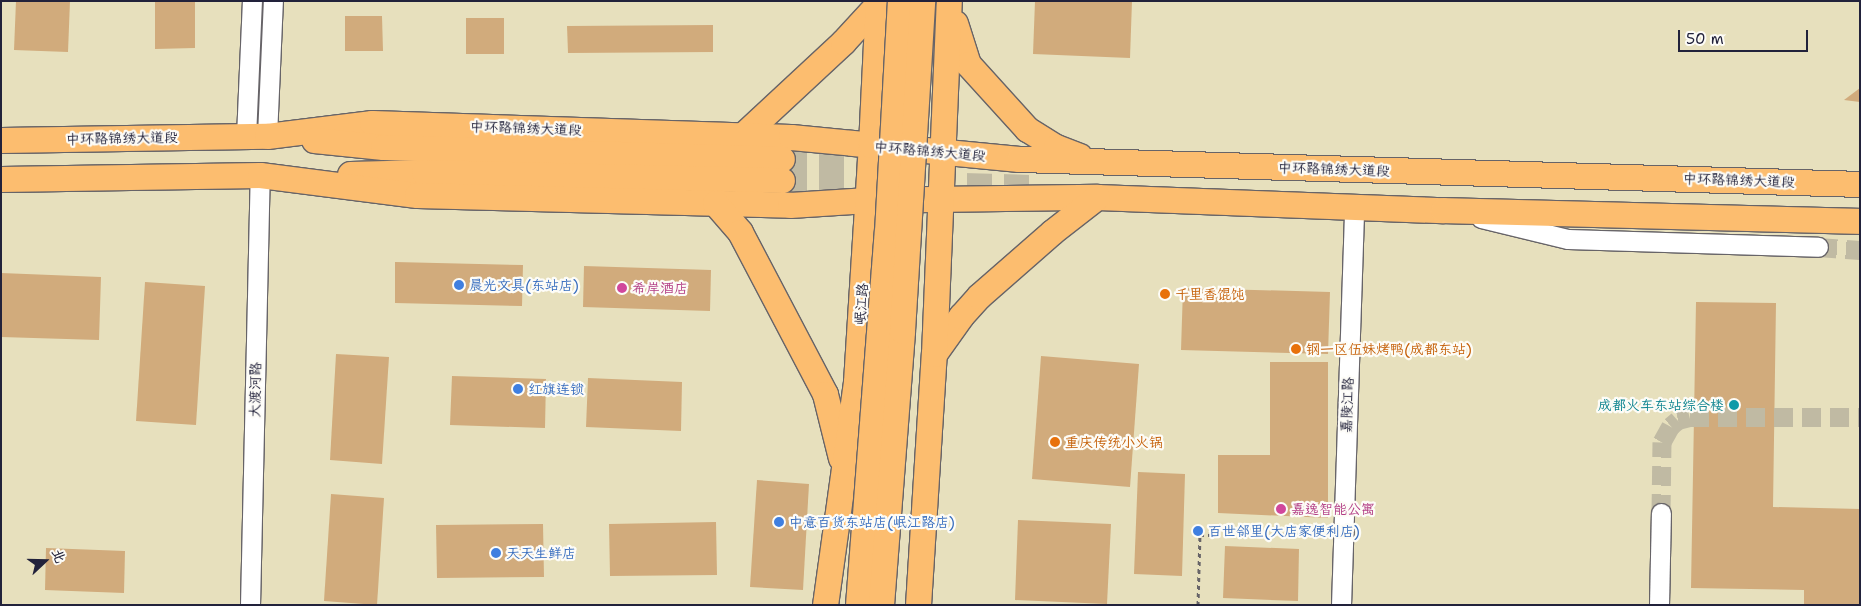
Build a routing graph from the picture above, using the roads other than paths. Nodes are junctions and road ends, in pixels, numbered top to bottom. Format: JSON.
{"nodes":[{"id":1,"x":252,"y":1,"type":"edge"},
{"id":2,"x":273,"y":1,"type":"edge"},
{"id":3,"x":922,"y":1,"type":"edge"},
{"id":4,"x":949,"y":1,"type":"edge"},
{"id":5,"x":885,"y":2,"type":"edge"},
{"id":6,"x":743,"y":135,"type":"junction"},
{"id":7,"x":256,"y":137,"type":"junction"},
{"id":8,"x":1,"y":140,"type":"edge"},
{"id":9,"x":871,"y":145,"type":"junction"},
{"id":10,"x":944,"y":151,"type":"junction"},
{"id":11,"x":1093,"y":161,"type":"junction"},
{"id":12,"x":260,"y":175,"type":"junction"},
{"id":13,"x":1,"y":179,"type":"edge"},
{"id":14,"x":1860,"y":184,"type":"edge"},
{"id":15,"x":1097,"y":197,"type":"junction"},
{"id":16,"x":941,"y":199,"type":"junction"},
{"id":17,"x":868,"y":200,"type":"junction"},
{"id":18,"x":715,"y":203,"type":"junction"},
{"id":19,"x":1354,"y":205,"type":"junction"},
{"id":20,"x":1443,"y":210,"type":"junction"},
{"id":21,"x":1860,"y":221,"type":"edge"},
{"id":22,"x":1818,"y":247,"type":"tunnel mouth"},
{"id":23,"x":934,"y":354,"type":"junction"},
{"id":24,"x":845,"y":475,"type":"junction"},
{"id":25,"x":1661,"y":513,"type":"tunnel mouth"},
{"id":26,"x":250,"y":605,"type":"edge"},
{"id":27,"x":826,"y":605,"type":"edge"},
{"id":28,"x":858,"y":605,"type":"edge"},
{"id":29,"x":881,"y":605,"type":"edge"},
{"id":30,"x":918,"y":605,"type":"edge"},
{"id":31,"x":1340,"y":605,"type":"edge"},
{"id":32,"x":1660,"y":605,"type":"edge"}],
"edges":[{"from":1,"to":7,"type":"street"},
{"from":2,"to":7,"type":"street"},
{"from":3,"to":29,"type":"main road","bridge":true},
{"from":4,"to":10,"type":"main road"},
{"from":4,"to":11,"type":"main road"},
{"from":5,"to":6,"type":"main road"},
{"from":5,"to":9,"type":"main road","name":"岷江路"},
{"from":5,"to":28,"type":"main road","name":"岷江路","bridge":true},
{"from":6,"to":7,"type":"main road","name":"中环路锦绣大道段"},
{"from":6,"to":9,"type":"main road","name":"中环路锦绣大道段"},
{"from":7,"to":8,"type":"main road","name":"中环路锦绣大道段"},
{"from":7,"to":12,"type":"main road"},
{"from":9,"to":10,"type":"main road","name":"中环路锦绣大道段"},
{"from":9,"to":17,"type":"main road","name":"岷江路"},
{"from":10,"to":11,"type":"main road","name":"中环路锦绣大道段"},
{"from":10,"to":16,"type":"main road"},
{"from":11,"to":14,"type":"main road","name":"中环路锦绣大道段"},
{"from":12,"to":13,"type":"main road"},
{"from":12,"to":18,"type":"main road"},
{"from":12,"to":26,"type":"street","name":"大渡河路"},
{"from":15,"to":16,"type":"main road"},
{"from":15,"to":19,"type":"main road"},
{"from":15,"to":23,"type":"main road"},
{"from":16,"to":17,"type":"main road"},
{"from":16,"to":23,"type":"main road"},
{"from":17,"to":18,"type":"main road"},
{"from":17,"to":24,"type":"main road","name":"岷江路"},
{"from":18,"to":24,"type":"main road"},
{"from":19,"to":20,"type":"main road"},
{"from":19,"to":31,"type":"street","name":"嘉陵江路"},
{"from":20,"to":21,"type":"main road"},
{"from":20,"to":22,"type":"street"},
{"from":23,"to":30,"type":"main road"},
{"from":24,"to":27,"type":"main road","name":"岷江路"},
{"from":25,"to":32,"type":"street"}]}
